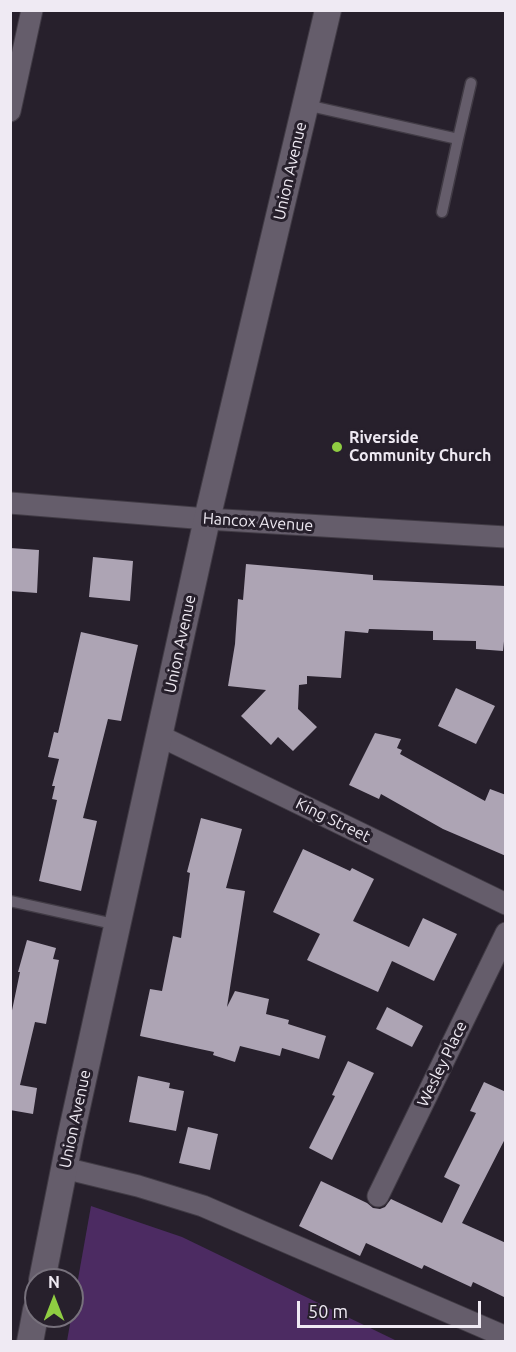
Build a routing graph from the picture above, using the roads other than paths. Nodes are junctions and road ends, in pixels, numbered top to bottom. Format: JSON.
{"nodes":[{"id":1,"x":32,"y":10,"type":"edge"},
{"id":2,"x":328,"y":10,"type":"edge"},
{"id":3,"x":471,"y":83,"type":"dead end"},
{"id":4,"x":305,"y":105,"type":"junction"},
{"id":5,"x":10,"y":111,"type":"edge"},
{"id":6,"x":458,"y":140,"type":"junction"},
{"id":7,"x":442,"y":212,"type":"dead end"},
{"id":8,"x":10,"y":503,"type":"edge"},
{"id":9,"x":207,"y":519,"type":"junction"},
{"id":10,"x":506,"y":537,"type":"edge"},
{"id":11,"x":160,"y":736,"type":"junction"},
{"id":12,"x":10,"y":901,"type":"edge"},
{"id":13,"x":506,"y":904,"type":"edge"},
{"id":14,"x":118,"y":925,"type":"junction"},
{"id":15,"x":506,"y":933,"type":"edge"},
{"id":16,"x":64,"y":1168,"type":"junction"},
{"id":17,"x":378,"y":1196,"type":"dead end"},
{"id":18,"x":44,"y":1268,"type":"edge"},
{"id":19,"x":506,"y":1337,"type":"edge"}],
"edges":[{"from":1,"to":5,"type":"street"},
{"from":2,"to":4,"type":"street","name":"Union Avenue"},
{"from":3,"to":6,"type":"lane"},
{"from":4,"to":6,"type":"lane"},
{"from":4,"to":9,"type":"street","name":"Union Avenue"},
{"from":6,"to":7,"type":"lane"},
{"from":8,"to":9,"type":"street","name":"Hancox Avenue"},
{"from":9,"to":10,"type":"street","name":"Hancox Avenue"},
{"from":9,"to":11,"type":"street","name":"Union Avenue"},
{"from":11,"to":13,"type":"street","name":"King Street"},
{"from":11,"to":14,"type":"street","name":"Union Avenue"},
{"from":12,"to":14,"type":"lane"},
{"from":14,"to":16,"type":"street","name":"Union Avenue"},
{"from":15,"to":17,"type":"street","name":"Wesley Place"},
{"from":16,"to":18,"type":"street","name":"Union Avenue"},
{"from":16,"to":19,"type":"street"}]}
